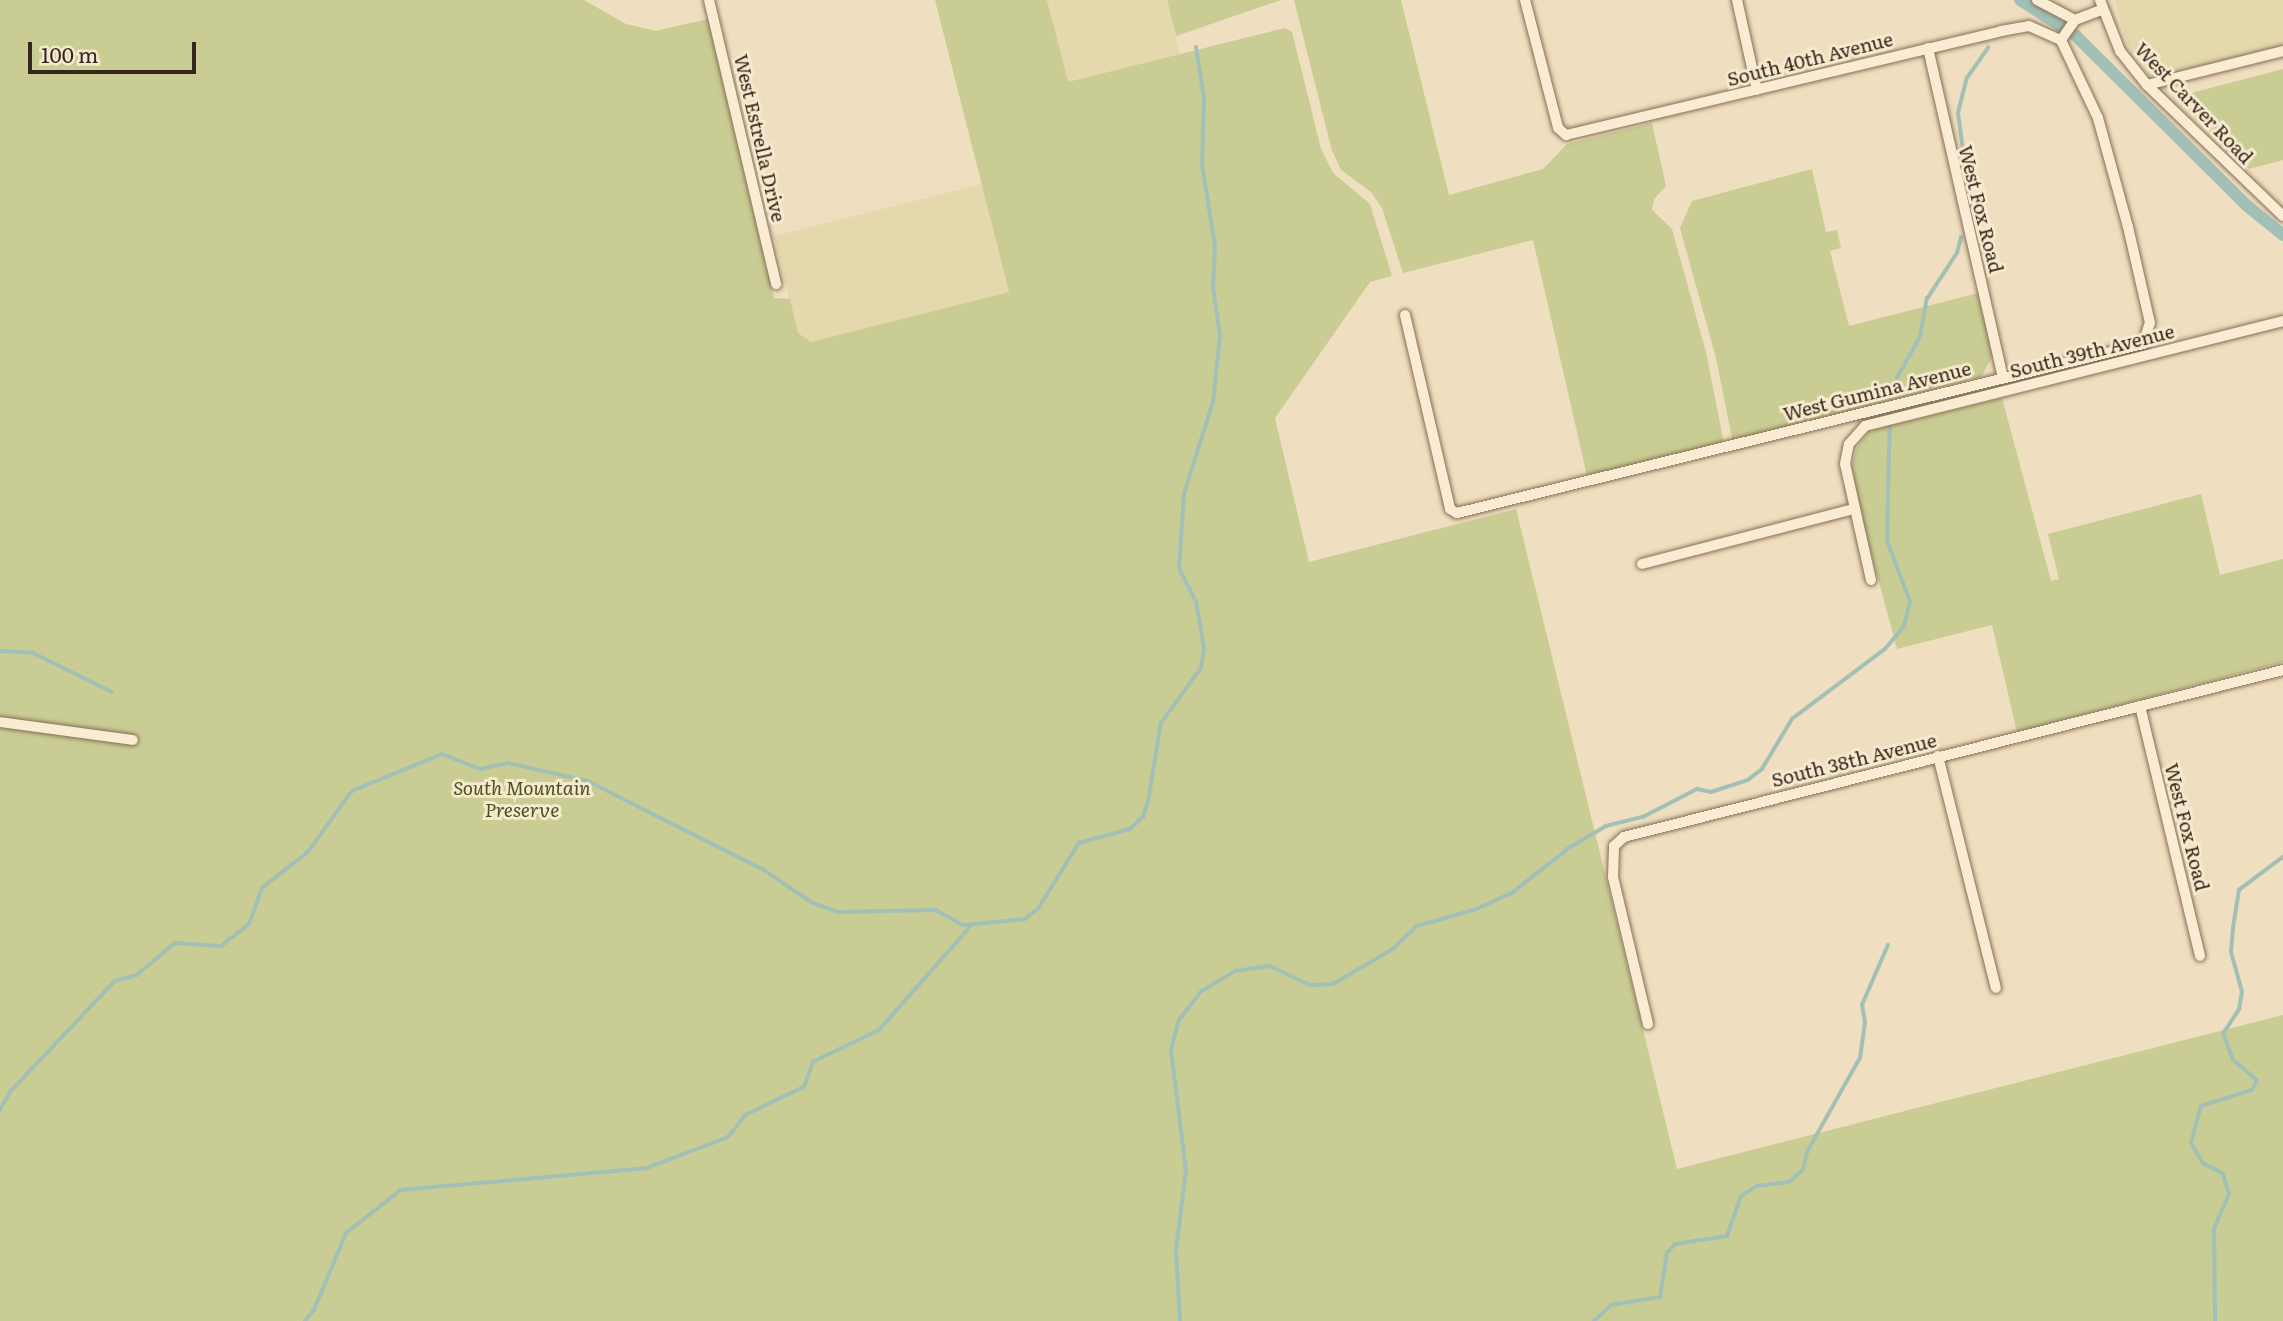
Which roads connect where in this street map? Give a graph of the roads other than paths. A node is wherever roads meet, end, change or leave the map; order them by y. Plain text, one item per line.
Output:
1 (709, 0) edge
2 (1525, 0) edge
3 (1737, 0) edge
4 (2036, 0) edge
5 (2101, 5) edge
6 (2075, 20) junction
7 (2062, 36) junction
8 (1928, 48) junction
9 (2283, 51) edge
10 (2147, 85) junction
11 (1757, 90) junction
12 (2283, 216) edge
13 (776, 284) dead end
14 (1405, 315) dead end
15 (2283, 321) edge
16 (2003, 378) junction
17 (1853, 509) junction
18 (1642, 564) dead end
19 (1871, 580) dead end
20 (2283, 670) edge
21 (2140, 706) junction
22 (0, 722) edge
23 (133, 740) dead end
24 (1938, 756) junction
25 (2200, 957) dead end
26 (1996, 989) dead end
27 (1648, 1024) dead end

1 - 13 street, West Estrella Drive
2 - 11 street, South 40th Avenue
3 - 11 street
4 - 6 street
5 - 6 street
5 - 10 street, West Carver Road
6 - 7 street
7 - 8 street, South 40th Avenue
7 - 16 street, West Gumina Avenue
8 - 11 street, South 40th Avenue
8 - 16 street, West Fox Road
9 - 10 street
10 - 12 street, West Carver Road
14 - 16 street, West Gumina Avenue
15 - 17 street, South 39th Avenue
17 - 18 street
17 - 19 street, South 39th Avenue
20 - 21 street, South 38th Avenue
21 - 24 street, South 38th Avenue
21 - 25 street, West Fox Road
22 - 23 street
24 - 26 street
24 - 27 street, South 38th Avenue

